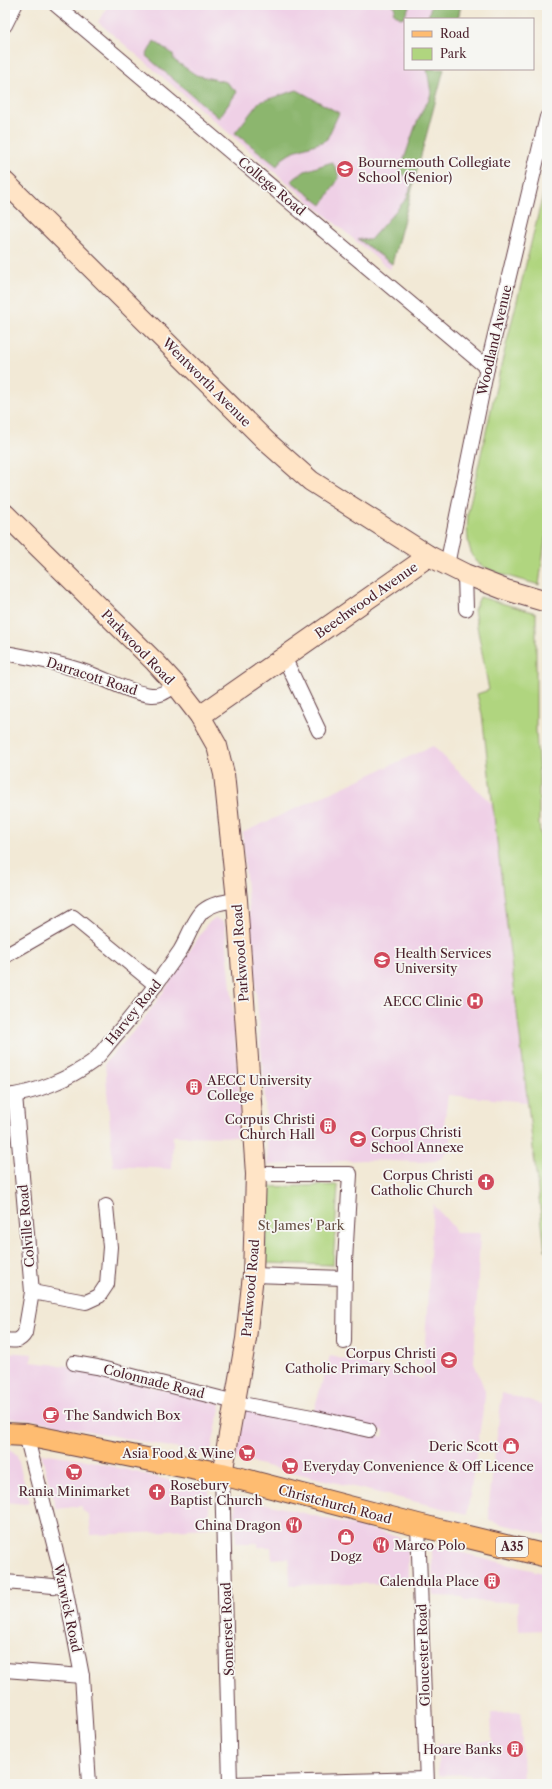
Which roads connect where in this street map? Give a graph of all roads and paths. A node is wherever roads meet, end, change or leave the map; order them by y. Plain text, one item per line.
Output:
1 (15, 5) edge
2 (56, 5) edge
3 (5, 25) edge
4 (547, 117) edge
5 (5, 182) edge
6 (487, 368) junction
7 (5, 514) edge
8 (429, 556) junction
9 (447, 565) junction
10 (465, 574) junction
11 (547, 602) edge
12 (466, 609) dead end
13 (5, 653) edge
14 (284, 657) junction
15 (176, 685) junction
16 (200, 716) junction
17 (319, 731) dead end
18 (237, 900) junction
19 (5, 956) edge
20 (156, 985) junction
21 (10, 1095) edge
22 (256, 1174) junction
23 (106, 1206) dead end
24 (254, 1275) junction
25 (344, 1278) junction
26 (32, 1292) junction
27 (5, 1340) edge
28 (344, 1342) dead end
29 (74, 1363) dead end
30 (234, 1401) junction
31 (369, 1430) dead end
32 (15, 1434) edge
33 (222, 1474) junction
34 (418, 1525) junction
35 (547, 1556) edge
36 (5, 1582) edge
37 (65, 1587) junction
38 (5, 1670) edge
39 (82, 1676) junction
40 (426, 1782) edge
41 (89, 1784) edge
42 (230, 1784) edge

1 - 3 street
2 - 6 street, College Road
4 - 6 street, Woodland Avenue
5 - 8 main road, Wentworth Avenue
6 - 9 street, Woodland Avenue
7 - 15 main road, Parkwood Road
8 - 9 main road, Beechwood Avenue
8 - 14 main road, Beechwood Avenue
9 - 10 main road, Beechwood Avenue
10 - 11 main road, Beechwood Avenue
10 - 12 street
13 - 15 street, Darracott Road
14 - 16 main road, Beechwood Avenue
14 - 17 street
15 - 16 main road, Parkwood Road
16 - 18 main road, Parkwood Road
18 - 20 street, Harvey Road
18 - 22 main road, Parkwood Road
19 - 20 street
20 - 21 street, Harvey Road
21 - 26 street, Colville Road
22 - 24 main road, Parkwood Road
22 - 25 street
23 - 26 street
24 - 25 street
24 - 30 main road, Parkwood Road
25 - 28 street
26 - 27 street, Colville Road
29 - 30 street, Colonnade Road
30 - 31 street, Colonnade Road
30 - 33 main road, Parkwood Road
32 - 33 main road, Christchurch Road / A35
32 - 37 street, Warwick Road
33 - 34 main road, Christchurch Road / A35
33 - 42 street, Somerset Road
34 - 35 main road, Christchurch Road / A35
34 - 40 street, Gloucester Road
36 - 37 street
37 - 39 street, Warwick Road
38 - 39 street
39 - 41 street, Warwick Road
40 - 42 street

